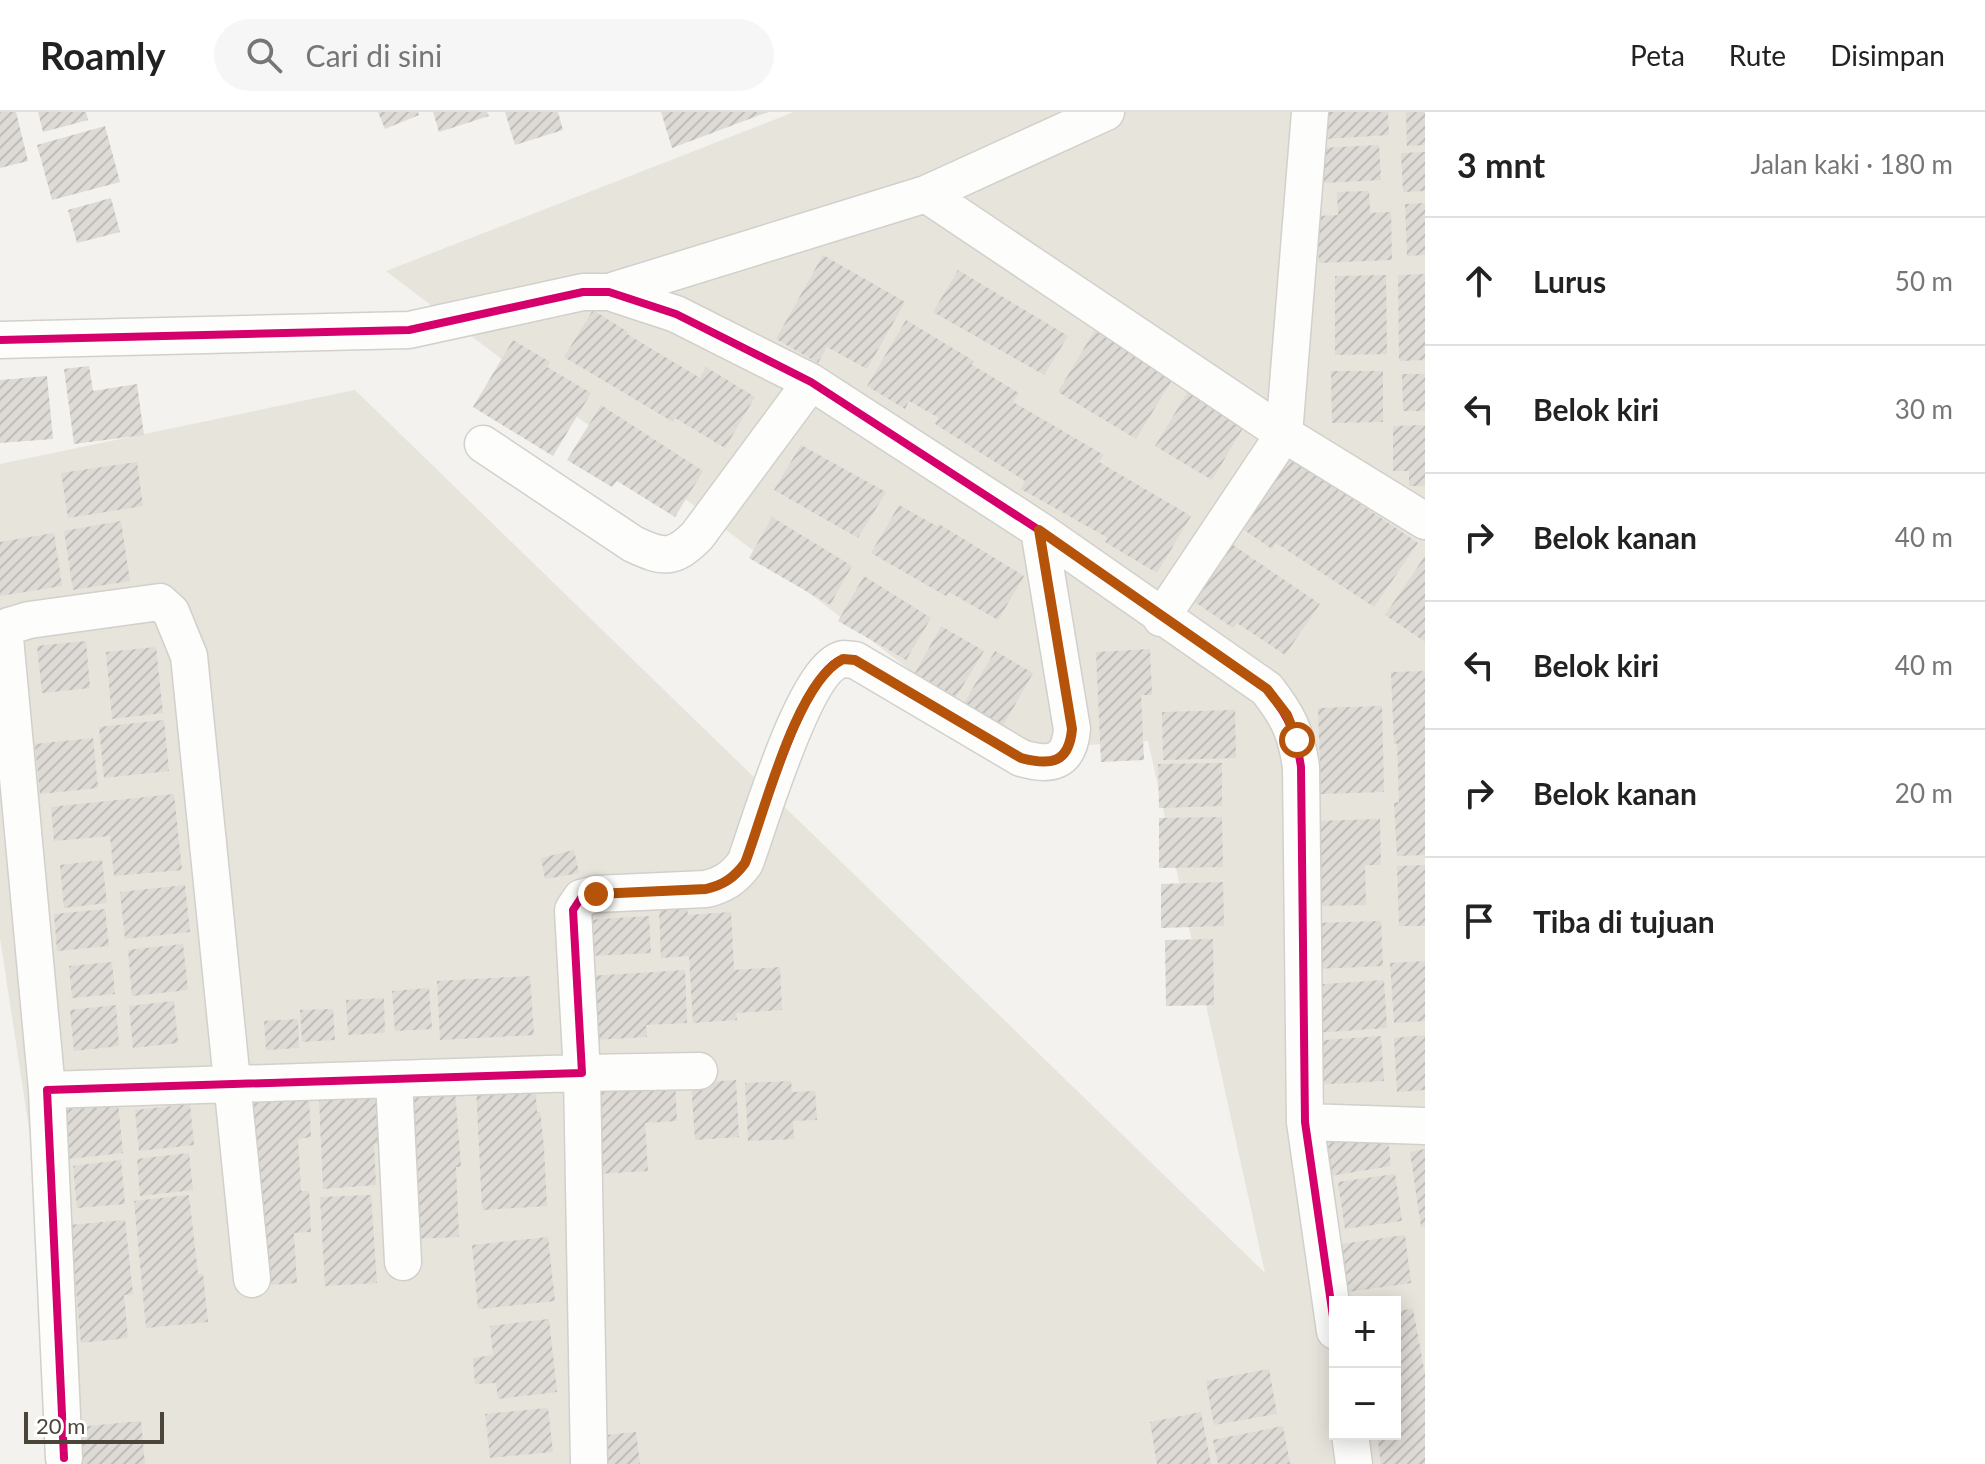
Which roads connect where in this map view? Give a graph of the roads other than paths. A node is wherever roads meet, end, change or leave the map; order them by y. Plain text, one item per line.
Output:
1 (1106, 112) edge
2 (1310, 112) edge
3 (926, 194) junction
4 (609, 292) junction
5 (0, 340) edge
6 (811, 382) junction
7 (1284, 434) junction
8 (483, 444) dead end
9 (1425, 521) edge
10 (1039, 530) junction
11 (1161, 618) junction
12 (699, 1071) dead end
13 (582, 1073) junction
14 (394, 1080) junction
15 (233, 1085) junction
16 (47, 1090) junction
17 (1305, 1122) junction
18 (1425, 1126) edge
19 (403, 1262) dead end
20 (252, 1279) dead end
21 (1330, 1296) edge
22 (1351, 1440) edge
23 (64, 1458) dead end
24 (589, 1464) edge
25 (1354, 1464) edge

1 - 3 street
2 - 7 street
3 - 4 street
3 - 7 street
4 - 5 street
4 - 6 street
6 - 8 street
6 - 10 street
7 - 9 street
7 - 11 street
10 - 11 street
10 - 13 street
11 - 17 street
12 - 13 street
13 - 14 street
13 - 24 street
14 - 15 street
14 - 19 street
15 - 16 street
15 - 16 street
15 - 20 street
16 - 23 street
17 - 18 street
17 - 21 street
22 - 25 street

